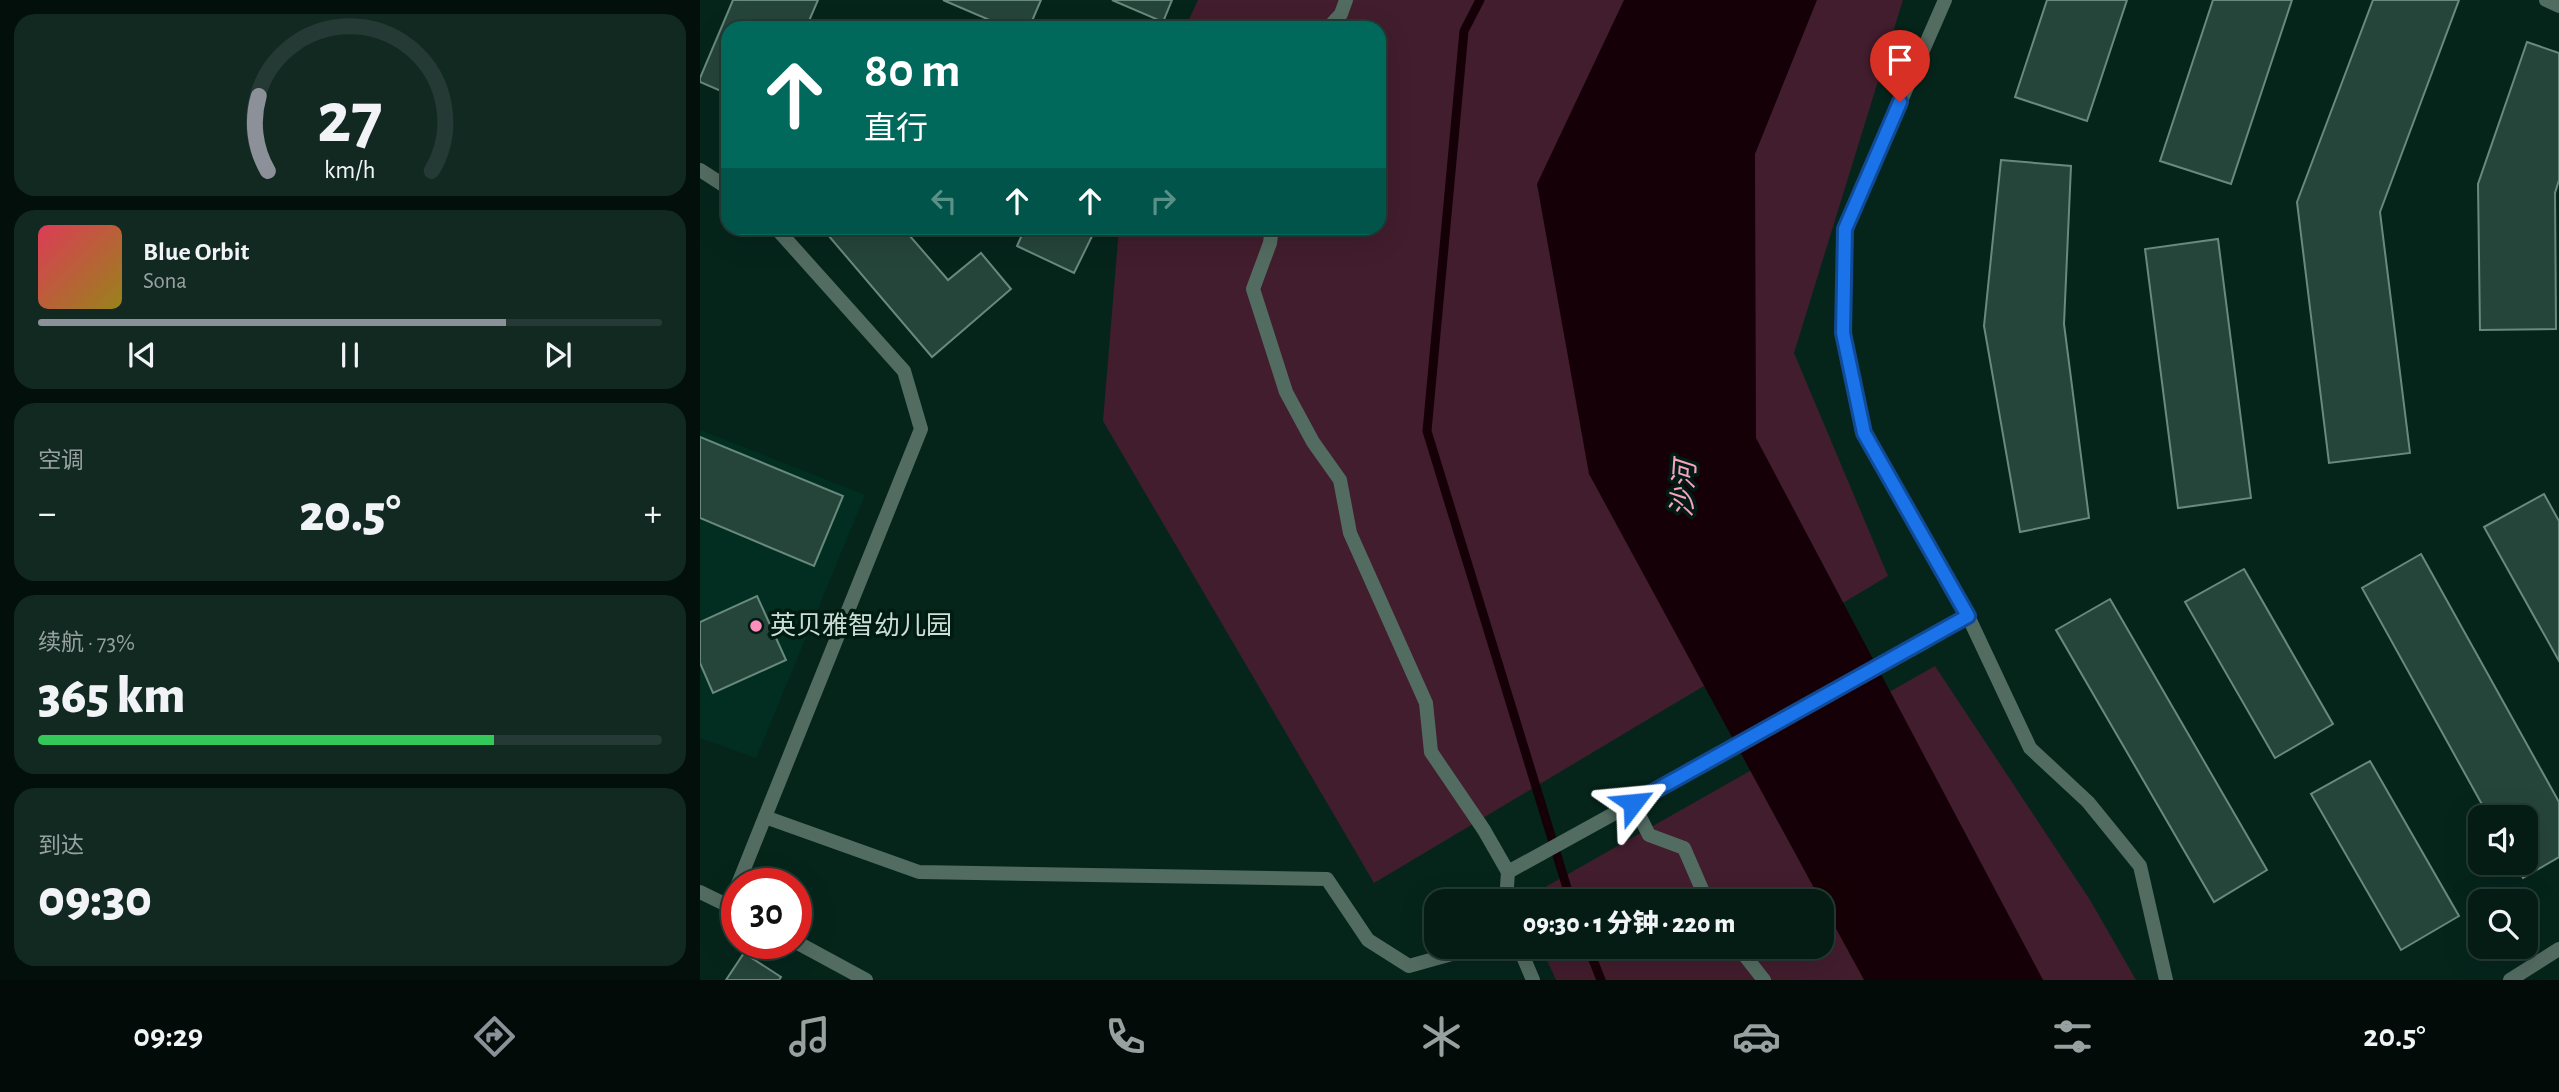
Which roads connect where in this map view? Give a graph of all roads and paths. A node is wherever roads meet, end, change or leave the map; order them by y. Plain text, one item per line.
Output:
1 (1346, 0) edge
2 (1945, 0) edge
3 (2546, 0) edge
4 (2559, 6) edge
5 (1334, 21) edge
6 (700, 170) edge
7 (721, 184) edge
8 (782, 235) edge
9 (1271, 235) edge
10 (1968, 616) junction
11 (1633, 803) junction
12 (765, 817) junction
13 (744, 868) edge
14 (1508, 872) junction
15 (1507, 889) edge
16 (1702, 889) edge
17 (700, 892) edge
18 (721, 902) edge
19 (2559, 949) edge
20 (812, 951) edge
21 (1434, 959) edge
22 (1525, 959) edge
23 (1747, 959) edge
24 (866, 980) edge
25 (1533, 980) edge
26 (1764, 980) edge
27 (2166, 980) edge
28 (2510, 980) edge

1 - 5 street
2 - 10 street
3 - 4 street
6 - 7 street
8 - 12 street
9 - 14 street
10 - 11 street
10 - 27 street
11 - 14 street
11 - 16 street
12 - 13 street
12 - 21 street
14 - 15 street
17 - 18 street
19 - 28 street
20 - 24 street
22 - 25 street
23 - 26 street

